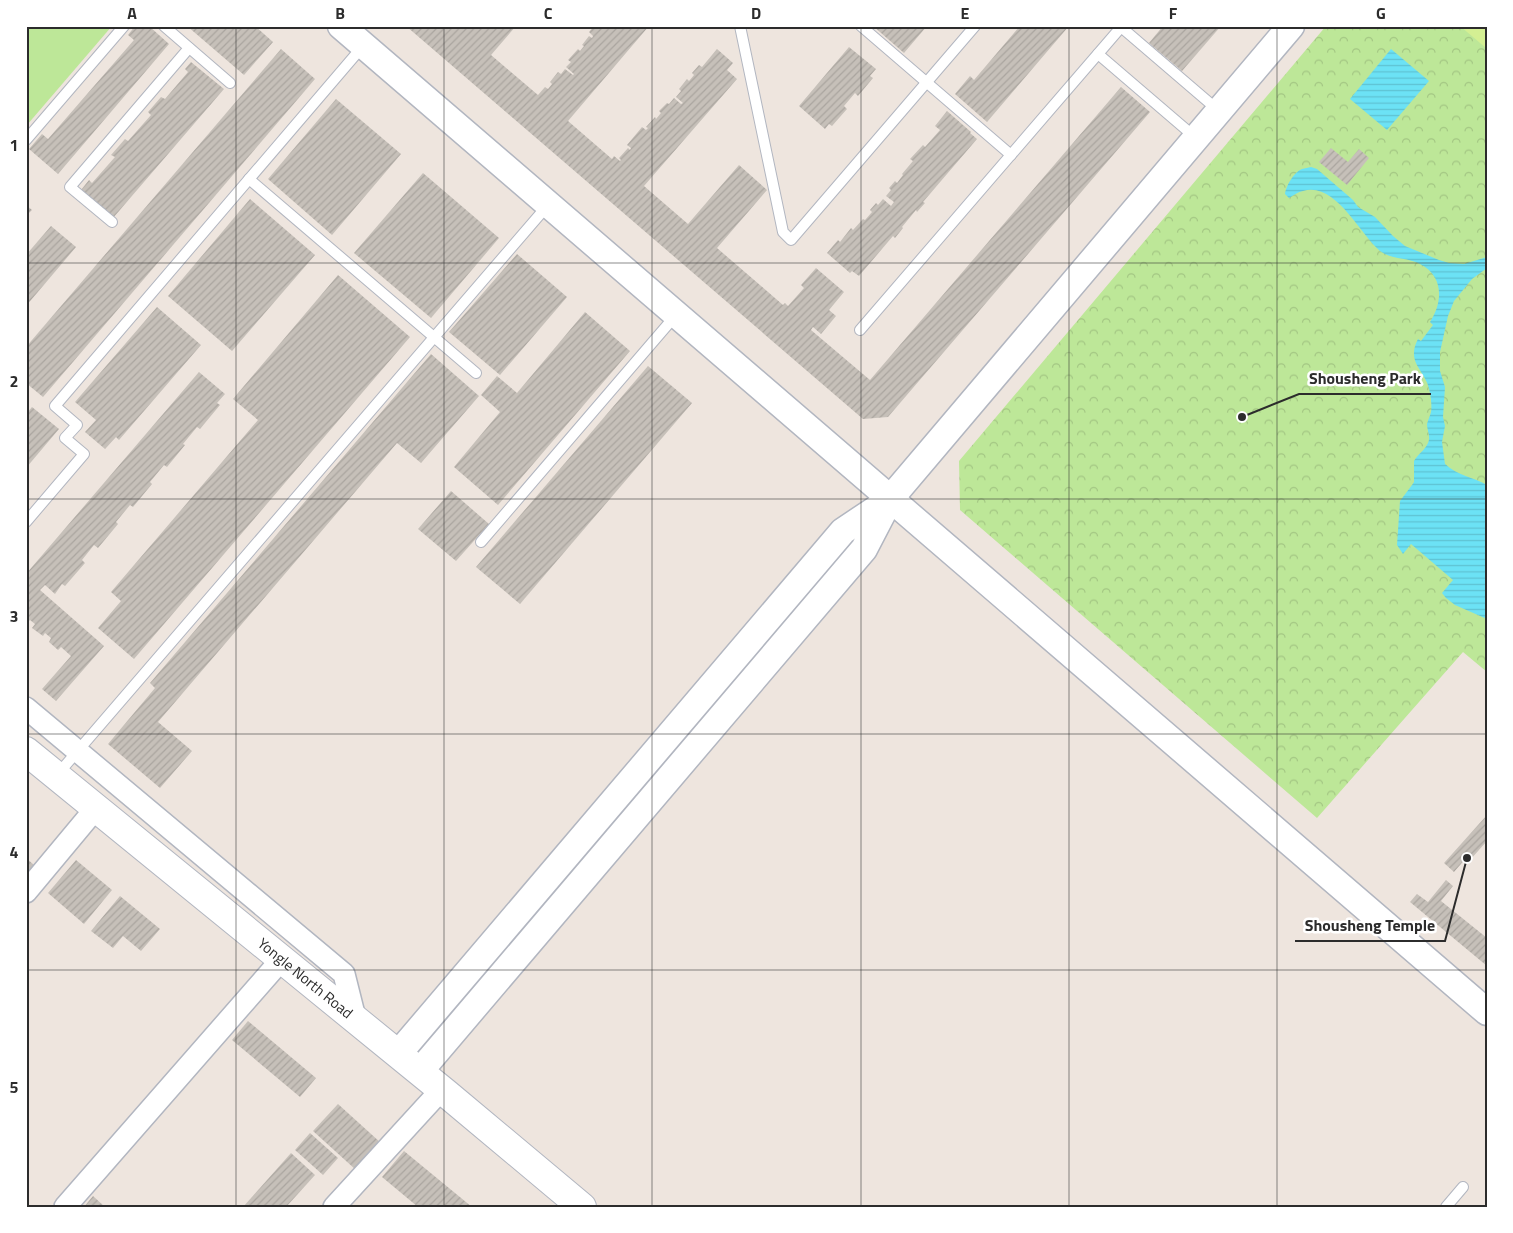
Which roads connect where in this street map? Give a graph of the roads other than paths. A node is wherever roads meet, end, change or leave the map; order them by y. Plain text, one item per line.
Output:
1 (124, 26) edge
2 (164, 26) edge
3 (341, 26) edge
4 (740, 26) edge
5 (861, 26) edge
6 (975, 26) edge
7 (1291, 26) edge
8 (1121, 27) edge
9 (363, 45) junction
10 (189, 48) junction
11 (1098, 54) junction
12 (230, 83) dead end
13 (926, 83) junction
14 (1218, 111) junction
15 (1196, 138) junction
16 (26, 140) edge
17 (1010, 155) junction
18 (249, 179) junction
19 (548, 205) junction
20 (112, 222) dead end
21 (676, 314) junction
22 (860, 330) dead end
23 (434, 338) junction
24 (476, 373) dead end
25 (890, 499) junction
26 (26, 522) edge
27 (481, 542) dead end
28 (26, 708) edge
29 (26, 751) edge
30 (78, 751) junction
31 (56, 776) junction
32 (96, 808) junction
33 (26, 892) edge
34 (282, 959) junction
35 (1487, 1012) edge
36 (355, 1018) junction
37 (398, 1054) junction
38 (420, 1072) junction
39 (442, 1089) junction
40 (1463, 1187) dead end
41 (65, 1207) edge
42 (334, 1207) edge
43 (582, 1207) edge
44 (1446, 1207) edge

1 - 16 lane
2 - 10 lane
3 - 9 street
4 - 13 lane
5 - 13 lane
6 - 13 lane
7 - 14 street
8 - 11 lane
8 - 14 lane
9 - 18 lane
9 - 19 street
10 - 12 lane
10 - 20 lane
11 - 15 lane
11 - 17 lane
13 - 17 lane
14 - 15 street
15 - 25 street
17 - 22 lane
18 - 23 lane
18 - 26 lane
19 - 21 street
19 - 23 lane
21 - 25 street
21 - 27 lane
23 - 24 lane
23 - 30 lane
25 - 35 street
25 - 37 street
25 - 38 street
28 - 30 street
29 - 31 main road, Yongle North Road
30 - 31 lane
30 - 36 street
31 - 32 main road, Yongle North Road
32 - 33 street
32 - 34 main road, Yongle North Road
34 - 36 main road, Yongle North Road
34 - 41 street
36 - 37 main road, Yongle North Road
37 - 38 main road, Yongle North Road
38 - 39 main road, Yongle North Road
39 - 42 street
39 - 43 main road, Yongle North Road
40 - 44 lane

